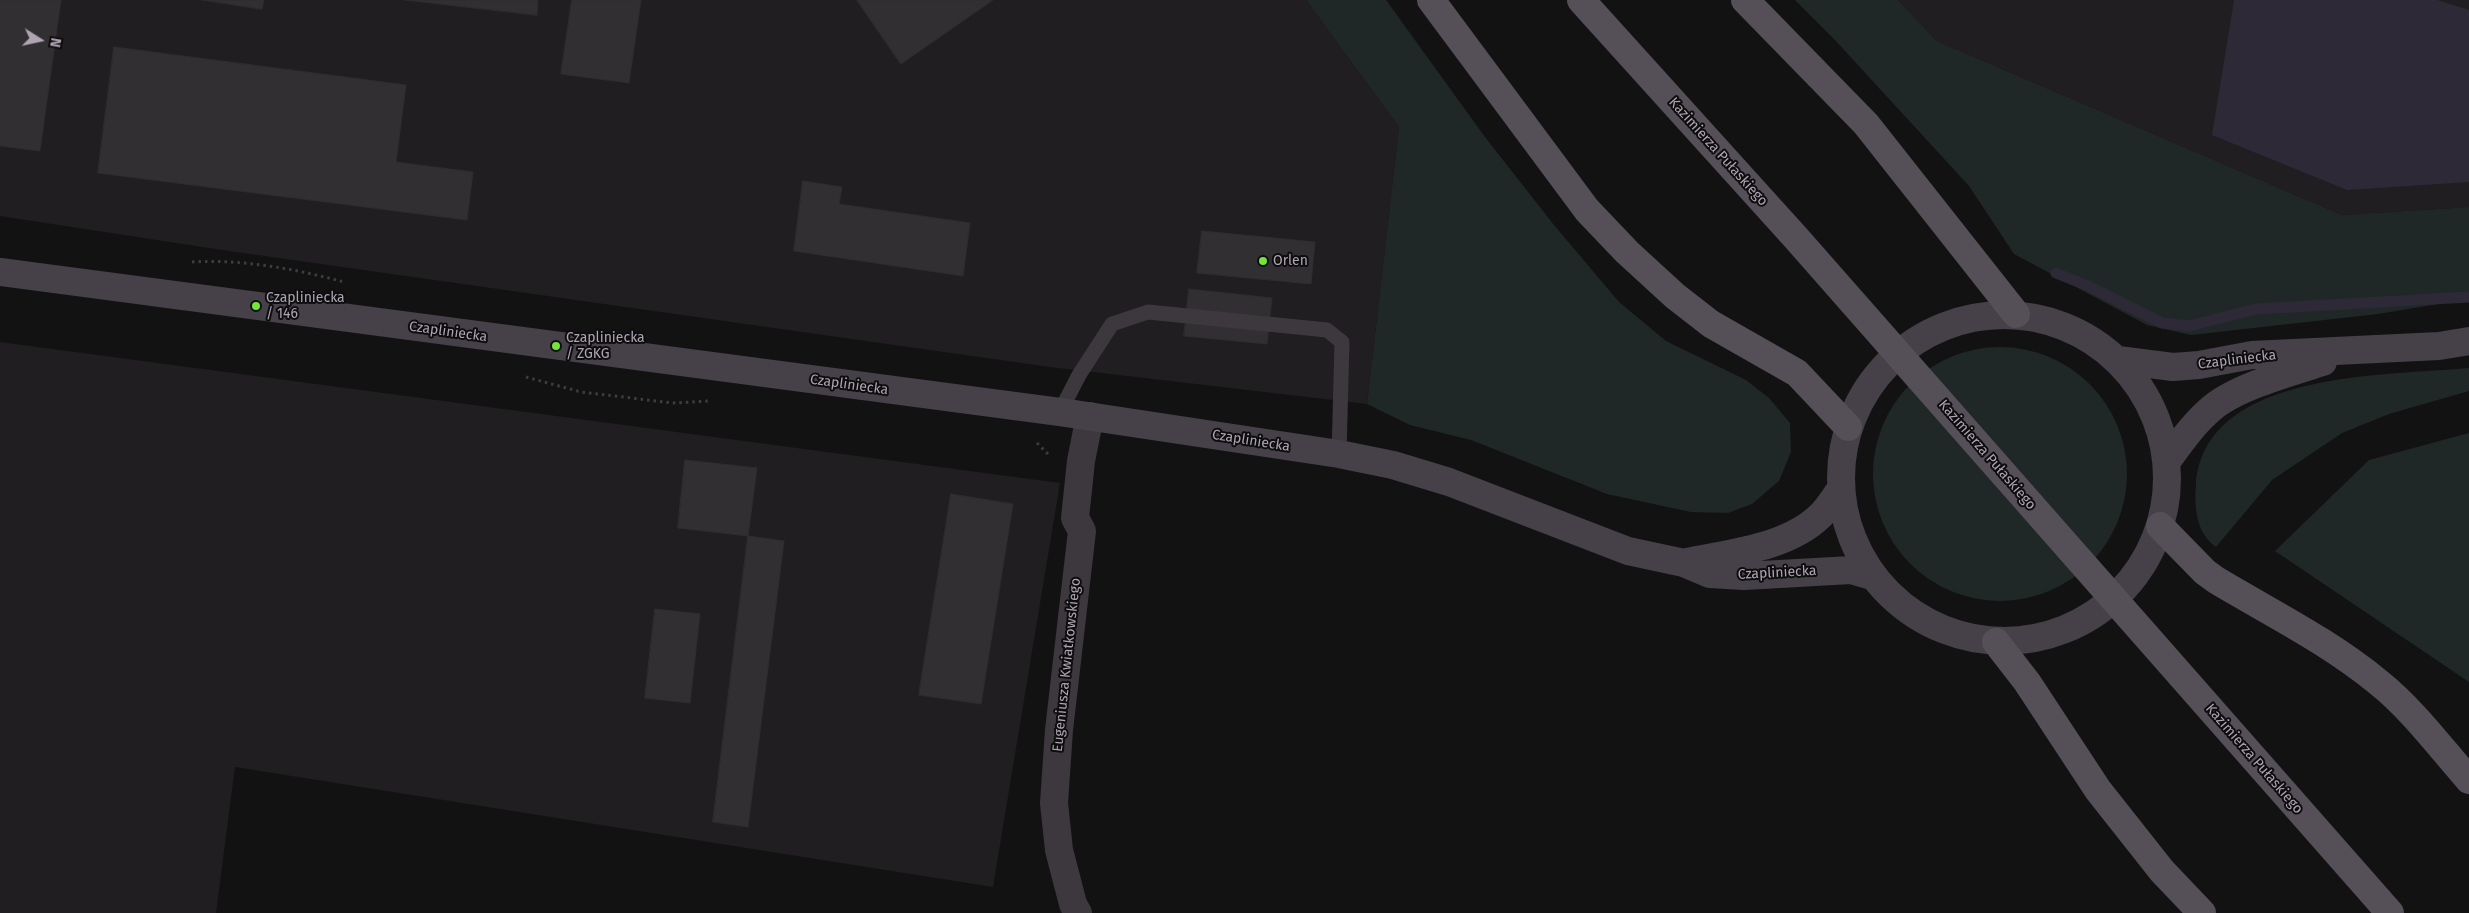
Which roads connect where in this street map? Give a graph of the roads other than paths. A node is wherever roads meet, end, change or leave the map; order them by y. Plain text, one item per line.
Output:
1 (1431, 0) edge
2 (1581, 0) edge
3 (1745, 0) edge
4 (0, 272) edge
5 (2016, 314) junction
6 (2469, 341) edge
7 (2356, 351) junction
8 (2118, 360) junction
9 (1060, 412) junction
10 (1090, 416) junction
11 (1848, 427) junction
12 (1340, 454) junction
13 (2167, 461) junction
14 (1840, 490) junction
15 (2160, 526) junction
16 (1684, 563) junction
17 (1872, 576) junction
18 (1996, 642) junction
19 (2469, 780) edge
20 (1078, 913) edge
21 (2202, 913) edge
22 (2390, 913) edge

1 - 11 main road
2 - 22 main road, Kazimierza Pułaskiego
3 - 5 main road
4 - 9 main road, Czapliniecka
5 - 8 main road
5 - 11 main road
6 - 7 main road, Czapliniecka
7 - 8 main road, Czapliniecka
7 - 13 main road, Czapliniecka
8 - 13 main road
9 - 10 main road, Czapliniecka
9 - 12 lane
10 - 12 main road, Czapliniecka
10 - 20 street, Eugeniusza Kwiatkowskiego
11 - 14 main road
12 - 16 main road, Czapliniecka
13 - 15 main road
14 - 16 main road, Czapliniecka
14 - 17 main road
15 - 18 main road
15 - 19 main road
16 - 17 main road, Czapliniecka
17 - 18 main road
18 - 21 main road

